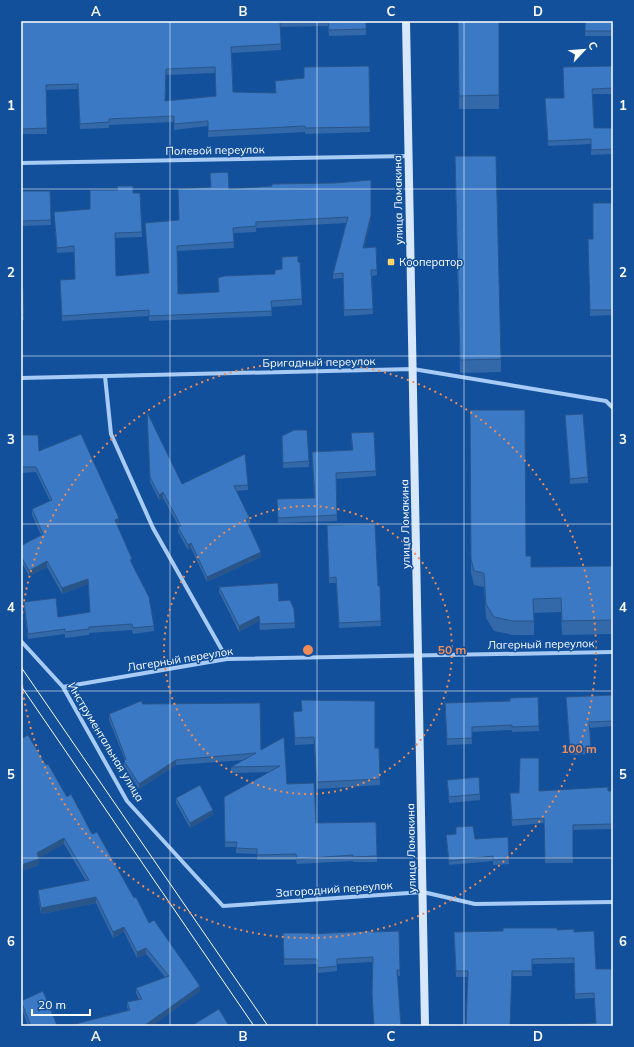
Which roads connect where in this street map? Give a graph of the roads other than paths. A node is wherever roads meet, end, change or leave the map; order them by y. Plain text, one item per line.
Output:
1 (406, 21) edge
2 (408, 156) junction
3 (21, 163) edge
4 (413, 369) junction
5 (105, 376) junction
6 (21, 378) edge
7 (613, 408) edge
8 (21, 641) edge
9 (613, 652) edge
10 (418, 655) junction
11 (227, 659) junction
12 (63, 686) junction
13 (423, 892) junction
14 (613, 902) edge
15 (223, 906) joint
16 (425, 1026) edge

1 - 2 main road, улица Ломакина
2 - 3 street, Полевой переулок
2 - 4 main road, улица Ломакина
4 - 5 street, Бригадный переулок
4 - 7 street, Бригадный переулок
4 - 10 main road, улица Ломакина
5 - 6 street, Бригадный переулок
5 - 11 street
8 - 12 street, Инструментальная улица
9 - 10 street, Лагерный переулок
10 - 11 street, Лагерный переулок
10 - 13 main road, улица Ломакина
11 - 12 street, Лагерный переулок
12 - 15 street, Инструментальная улица
13 - 14 street, Загородний переулок
13 - 15 street, Загородний переулок
13 - 16 main road, улица Ломакина

